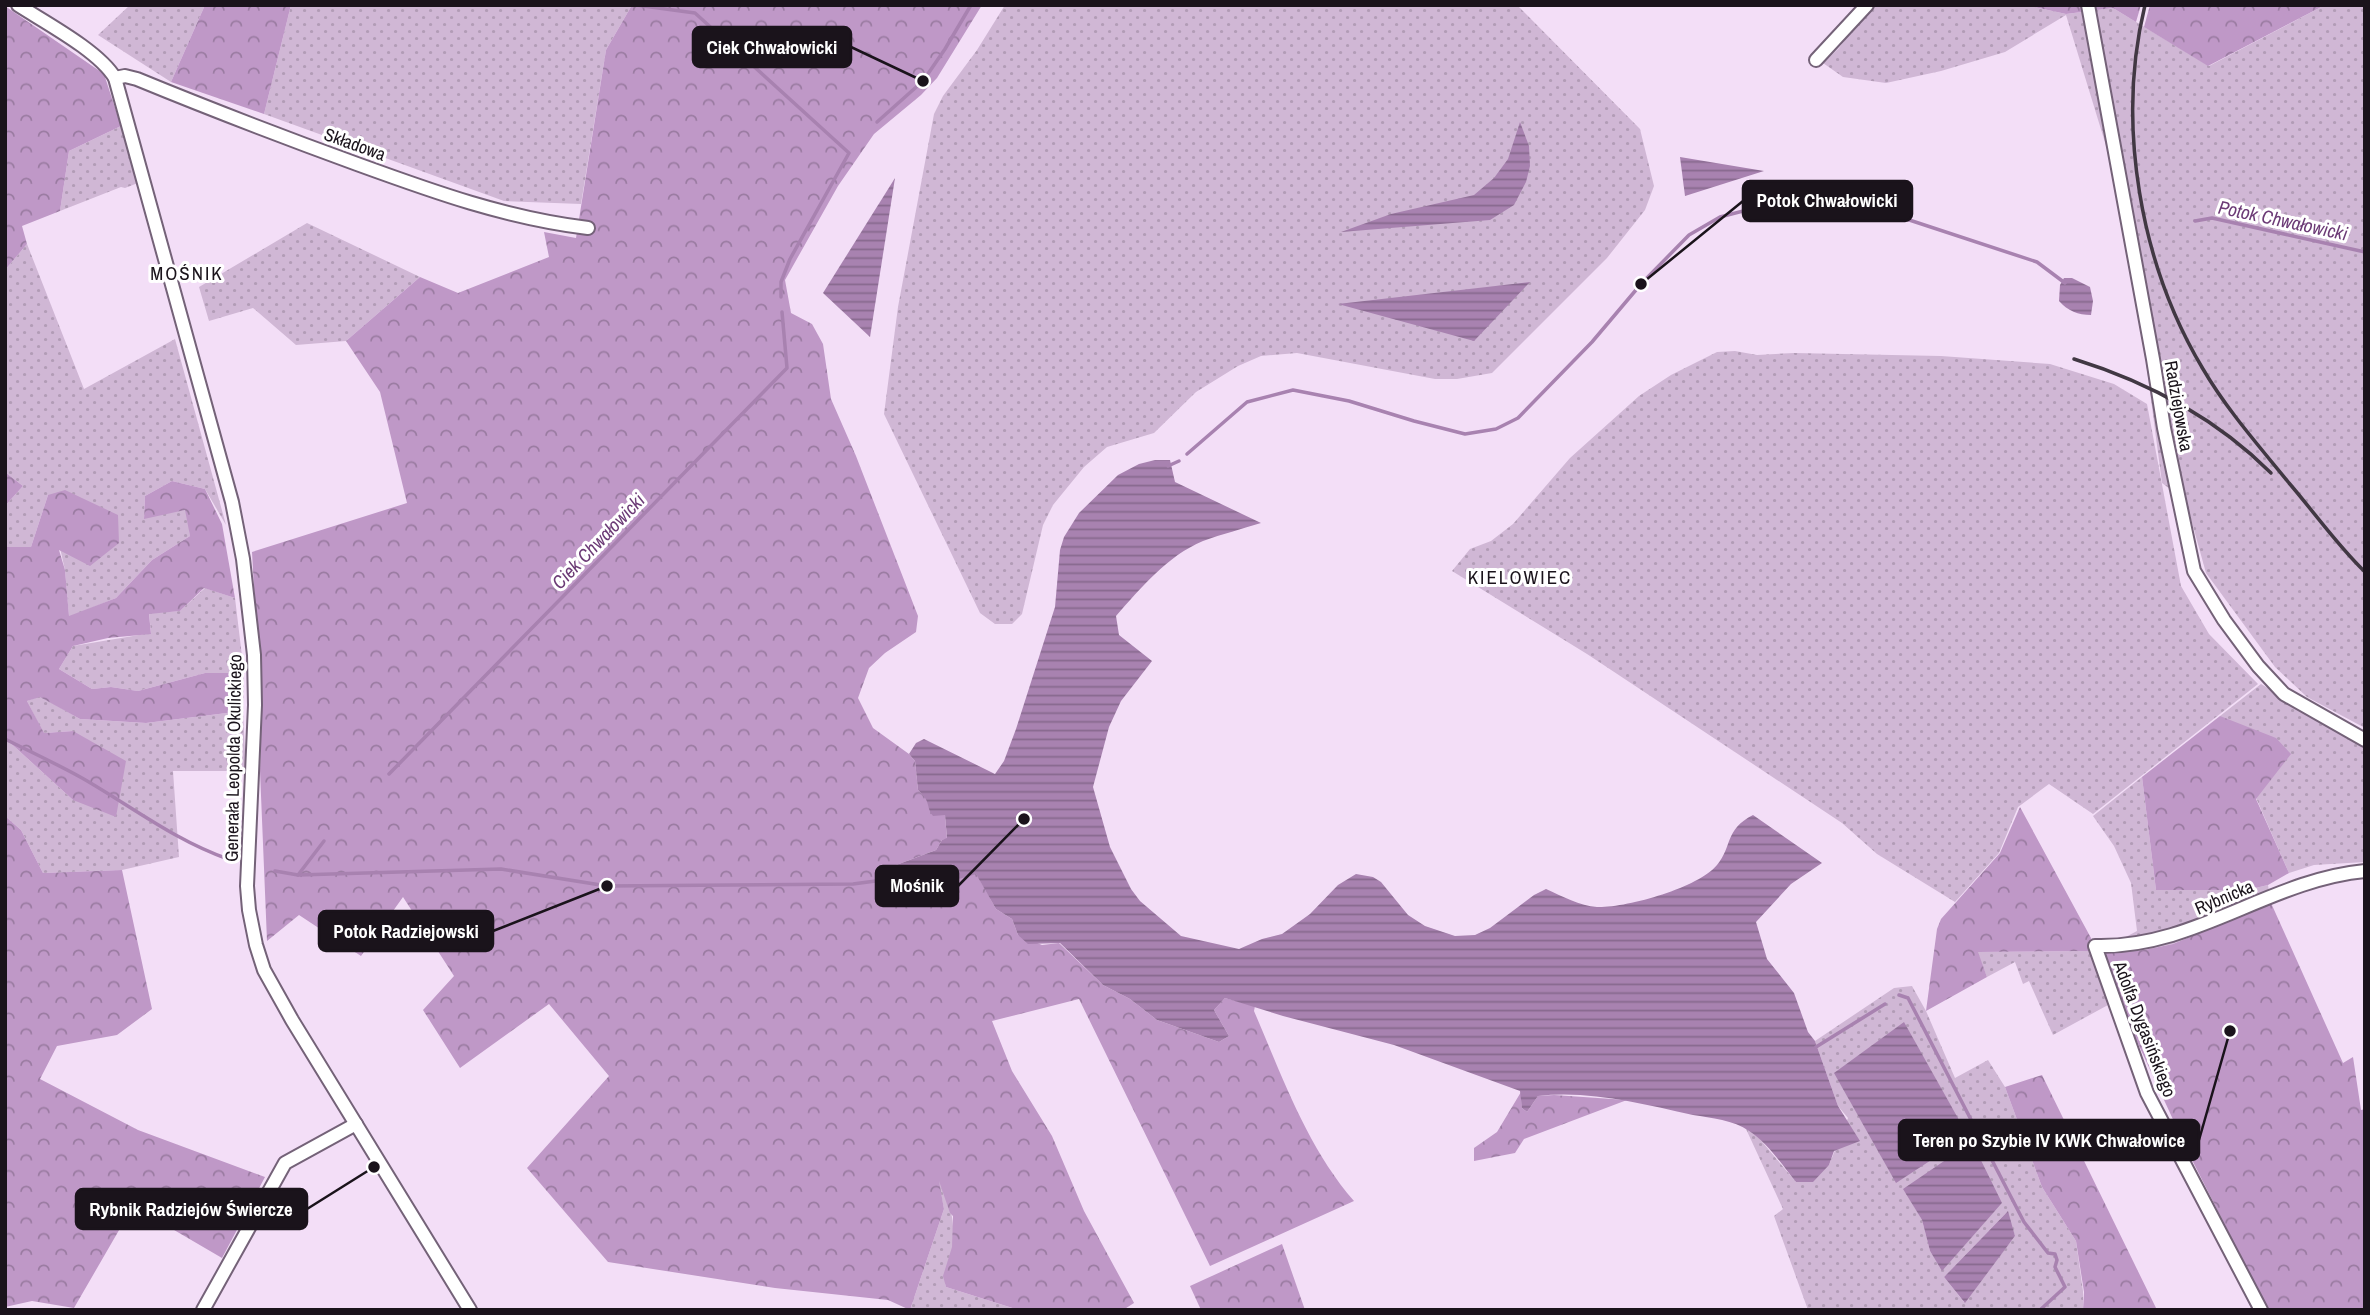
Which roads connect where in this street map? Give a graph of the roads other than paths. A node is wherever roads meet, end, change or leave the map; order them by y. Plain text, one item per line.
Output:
1 (18, 5) edge
2 (1867, 5) edge
3 (2088, 5) edge
4 (1816, 60) dead end
5 (115, 78) junction
6 (588, 228) dead end
7 (2365, 740) edge
8 (2365, 871) edge
9 (2095, 946) joint
10 (356, 1124) junction
11 (204, 1310) edge
12 (470, 1310) edge
13 (2261, 1310) edge

1 - 5 street, Generała Leopolda Okulickiego
2 - 4 street
3 - 7 street, Radziejowska
5 - 6 street, Składowa
5 - 10 street, Generała Leopolda Okulickiego
8 - 9 street, Rybnicka
9 - 13 street, Adolfa Dygasińskiego
10 - 11 street
10 - 12 street, Generała Leopolda Okulickiego

